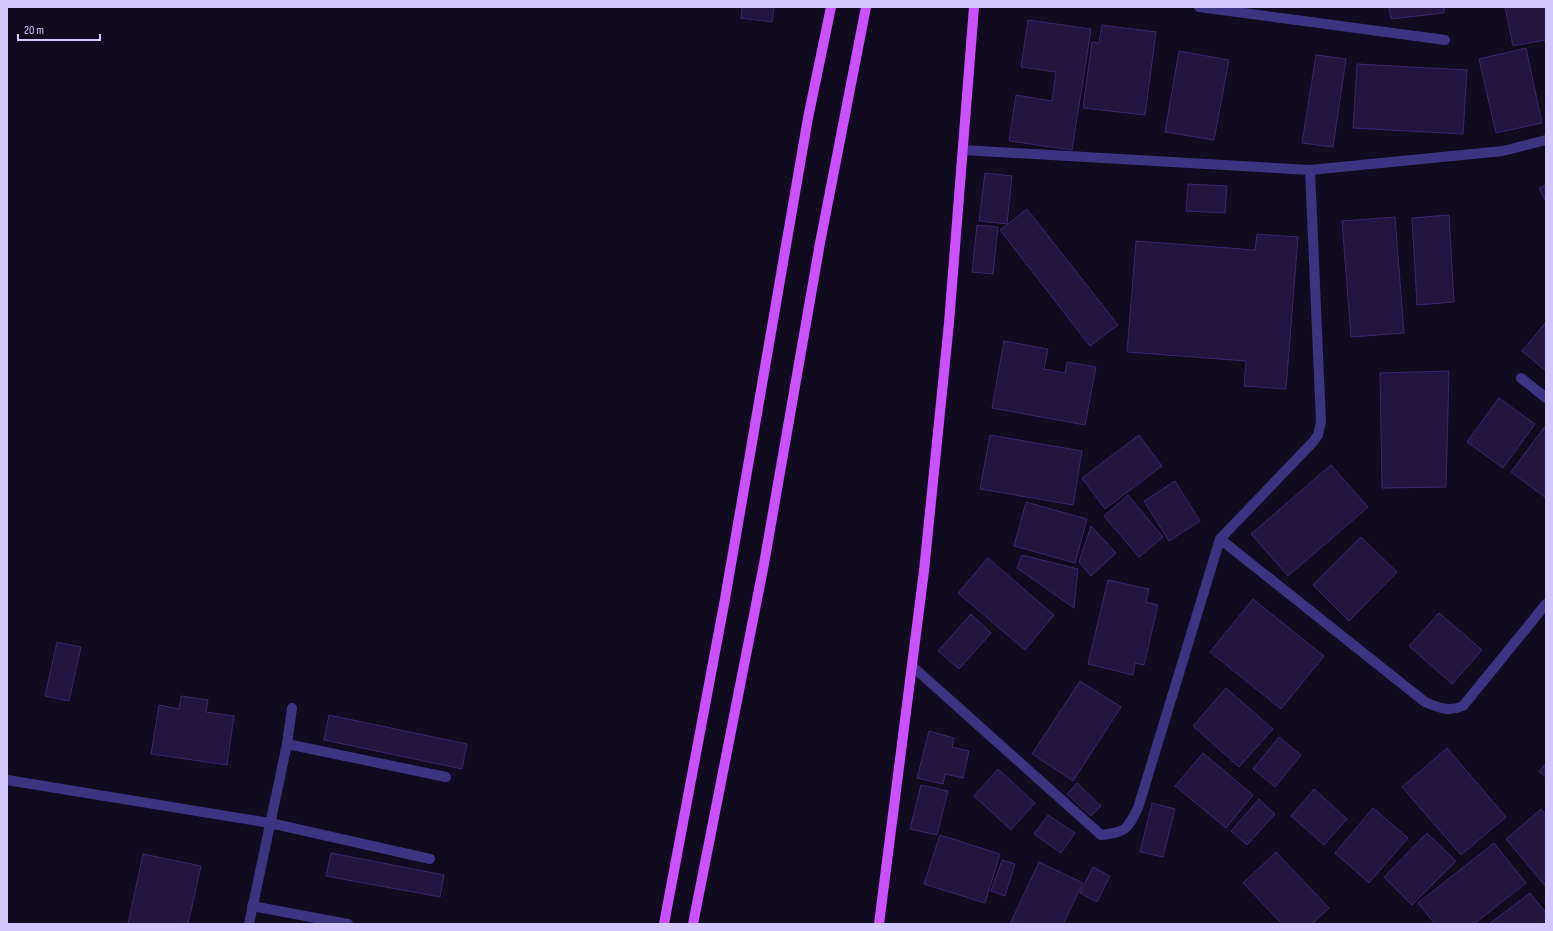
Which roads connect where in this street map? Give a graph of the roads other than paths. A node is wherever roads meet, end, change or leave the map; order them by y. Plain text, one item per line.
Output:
1 (832, 7) edge
2 (866, 7) edge
3 (974, 7) edge
4 (1199, 7) edge
5 (1445, 40) dead end
6 (1546, 140) edge
7 (962, 150) junction
8 (1310, 170) junction
9 (1521, 378) dead end
10 (1546, 398) edge
11 (1220, 539) junction
12 (1546, 604) edge
13 (912, 666) junction
14 (292, 708) dead end
15 (287, 744) junction
16 (446, 777) dead end
17 (7, 780) edge
18 (270, 823) junction
19 (430, 859) dead end
20 (252, 906) junction
21 (249, 924) edge
22 (348, 924) edge
23 (664, 924) edge
24 (693, 924) edge
25 (879, 924) edge

1 - 23 main road
2 - 24 main road
3 - 7 main road
4 - 5 street
6 - 8 street
7 - 8 street
7 - 13 main road
8 - 11 street
9 - 10 street
11 - 12 street
11 - 13 street
13 - 25 main road
14 - 15 street
15 - 16 street
15 - 18 street
17 - 18 street
18 - 19 street
18 - 20 street
20 - 21 street
20 - 22 street

